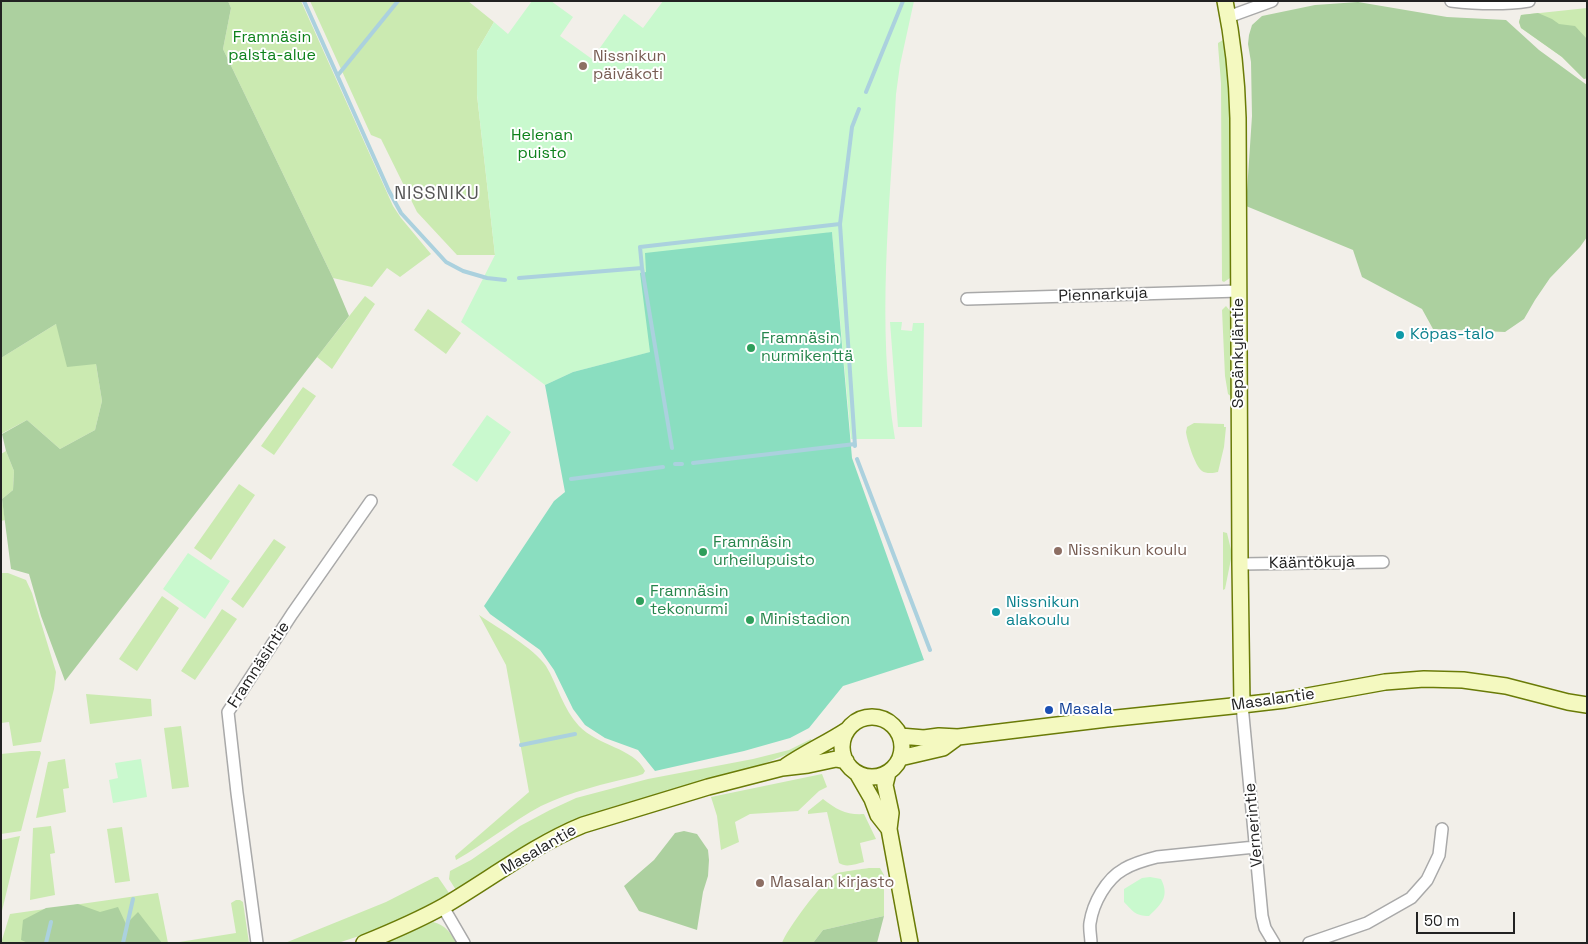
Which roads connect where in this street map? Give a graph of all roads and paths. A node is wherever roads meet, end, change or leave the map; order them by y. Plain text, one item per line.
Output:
1 (1225, 1) edge
2 (1272, 1) edge
3 (1450, 1) edge
4 (1529, 1) edge
5 (1514, 2) edge
6 (1228, 17) junction
7 (1239, 291) junction
8 (966, 299) dead end
9 (371, 501) dead end
10 (1383, 562) dead end
11 (1240, 564) junction
12 (1242, 705) junction
13 (1587, 705) edge
14 (847, 730) junction
15 (900, 736) junction
16 (958, 737) junction
17 (900, 758) junction
18 (846, 761) junction
19 (782, 768) junction
20 (888, 772) junction
21 (857, 773) junction
22 (889, 829) junction
23 (1442, 829) dead end
24 (1256, 847) junction
25 (442, 907) junction
26 (257, 943) edge
27 (364, 943) edge
28 (464, 943) edge
29 (910, 943) edge
30 (1091, 943) edge
31 (1274, 943) edge
32 (1310, 943) edge

1 - 6 street, Sepänkyläntie
2 - 6 street
3 - 5 street
4 - 5 street
6 - 7 street, Sepänkyläntie
7 - 8 street, Piennarkuja
7 - 11 street, Sepänkyläntie
9 - 26 street, Framnäsintie
10 - 11 street, Kääntökuja
11 - 12 street, Sepänkyläntie
12 - 13 street, Masalantie
12 - 16 street, Masalantie
12 - 24 street, Vernerintie
14 - 15 street
14 - 18 street
14 - 19 street, Masalantie
15 - 16 street, Masalantie
15 - 17 street
16 - 17 street, Masalantie
17 - 20 street
18 - 19 street, Masalantie
18 - 21 street
19 - 25 street, Masalantie
20 - 21 street
20 - 22 street
21 - 22 street
22 - 29 street
23 - 32 street
24 - 30 street
24 - 31 street, Vernerintie
25 - 27 street, Masalantie
25 - 28 street

